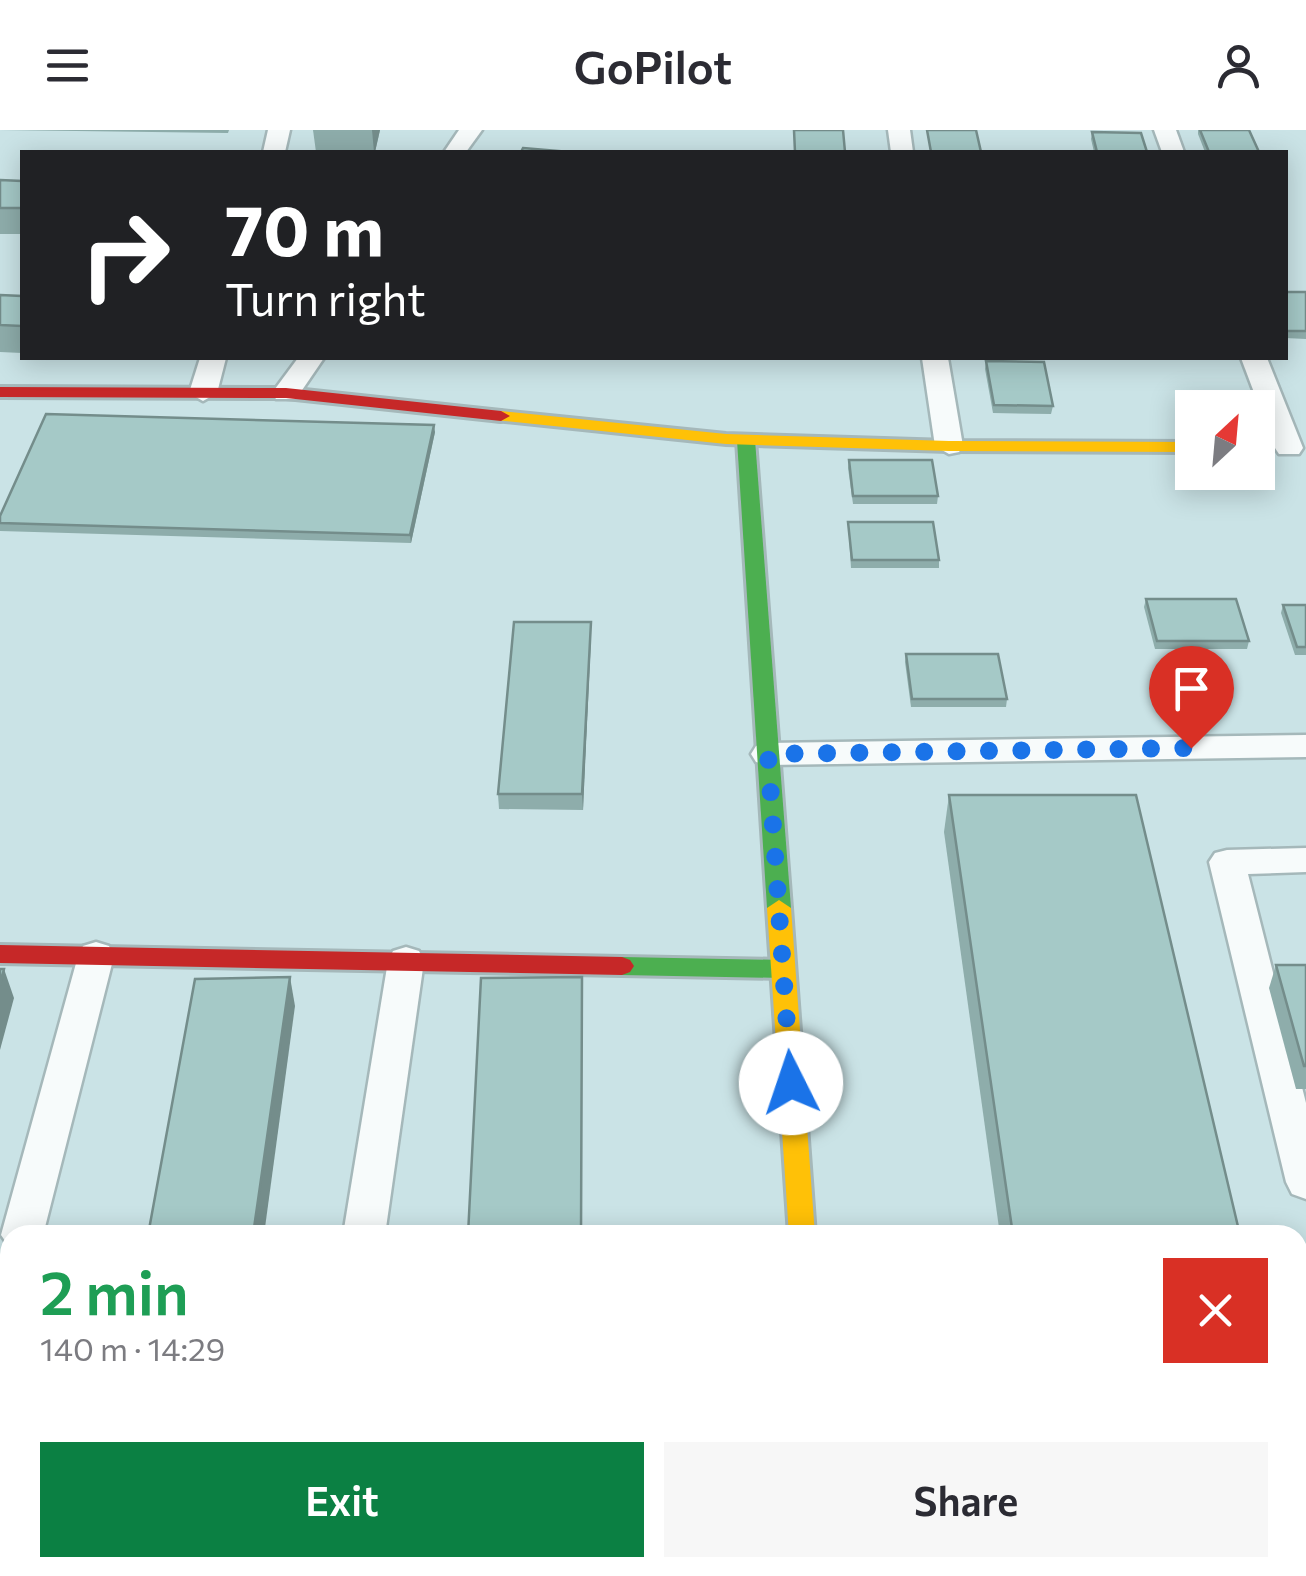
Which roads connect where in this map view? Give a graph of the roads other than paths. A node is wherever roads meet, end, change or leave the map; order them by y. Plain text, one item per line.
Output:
1 (212, 360) edge
2 (310, 360) edge
3 (935, 360) edge
4 (1255, 360) edge
5 (0, 392) edge
6 (202, 393) junction
7 (286, 393) junction
8 (746, 440) junction
9 (949, 446) junction
10 (1175, 447) edge
11 (1297, 448) edge
12 (1306, 746) edge
13 (768, 754) junction
14 (1306, 860) edge
15 (0, 954) edge
16 (96, 956) junction
17 (406, 961) junction
18 (783, 969) junction
19 (1306, 1182) edge
20 (25, 1225) edge
21 (366, 1225) edge
22 (801, 1225) edge

1 - 6 street
2 - 7 street
3 - 9 street
4 - 11 street
5 - 6 street
6 - 7 street
7 - 8 street
8 - 9 street
8 - 13 street
9 - 10 street
12 - 13 street
13 - 18 street
14 - 19 street
15 - 16 street
16 - 17 street
16 - 20 street
17 - 18 street
17 - 21 street
18 - 22 street

